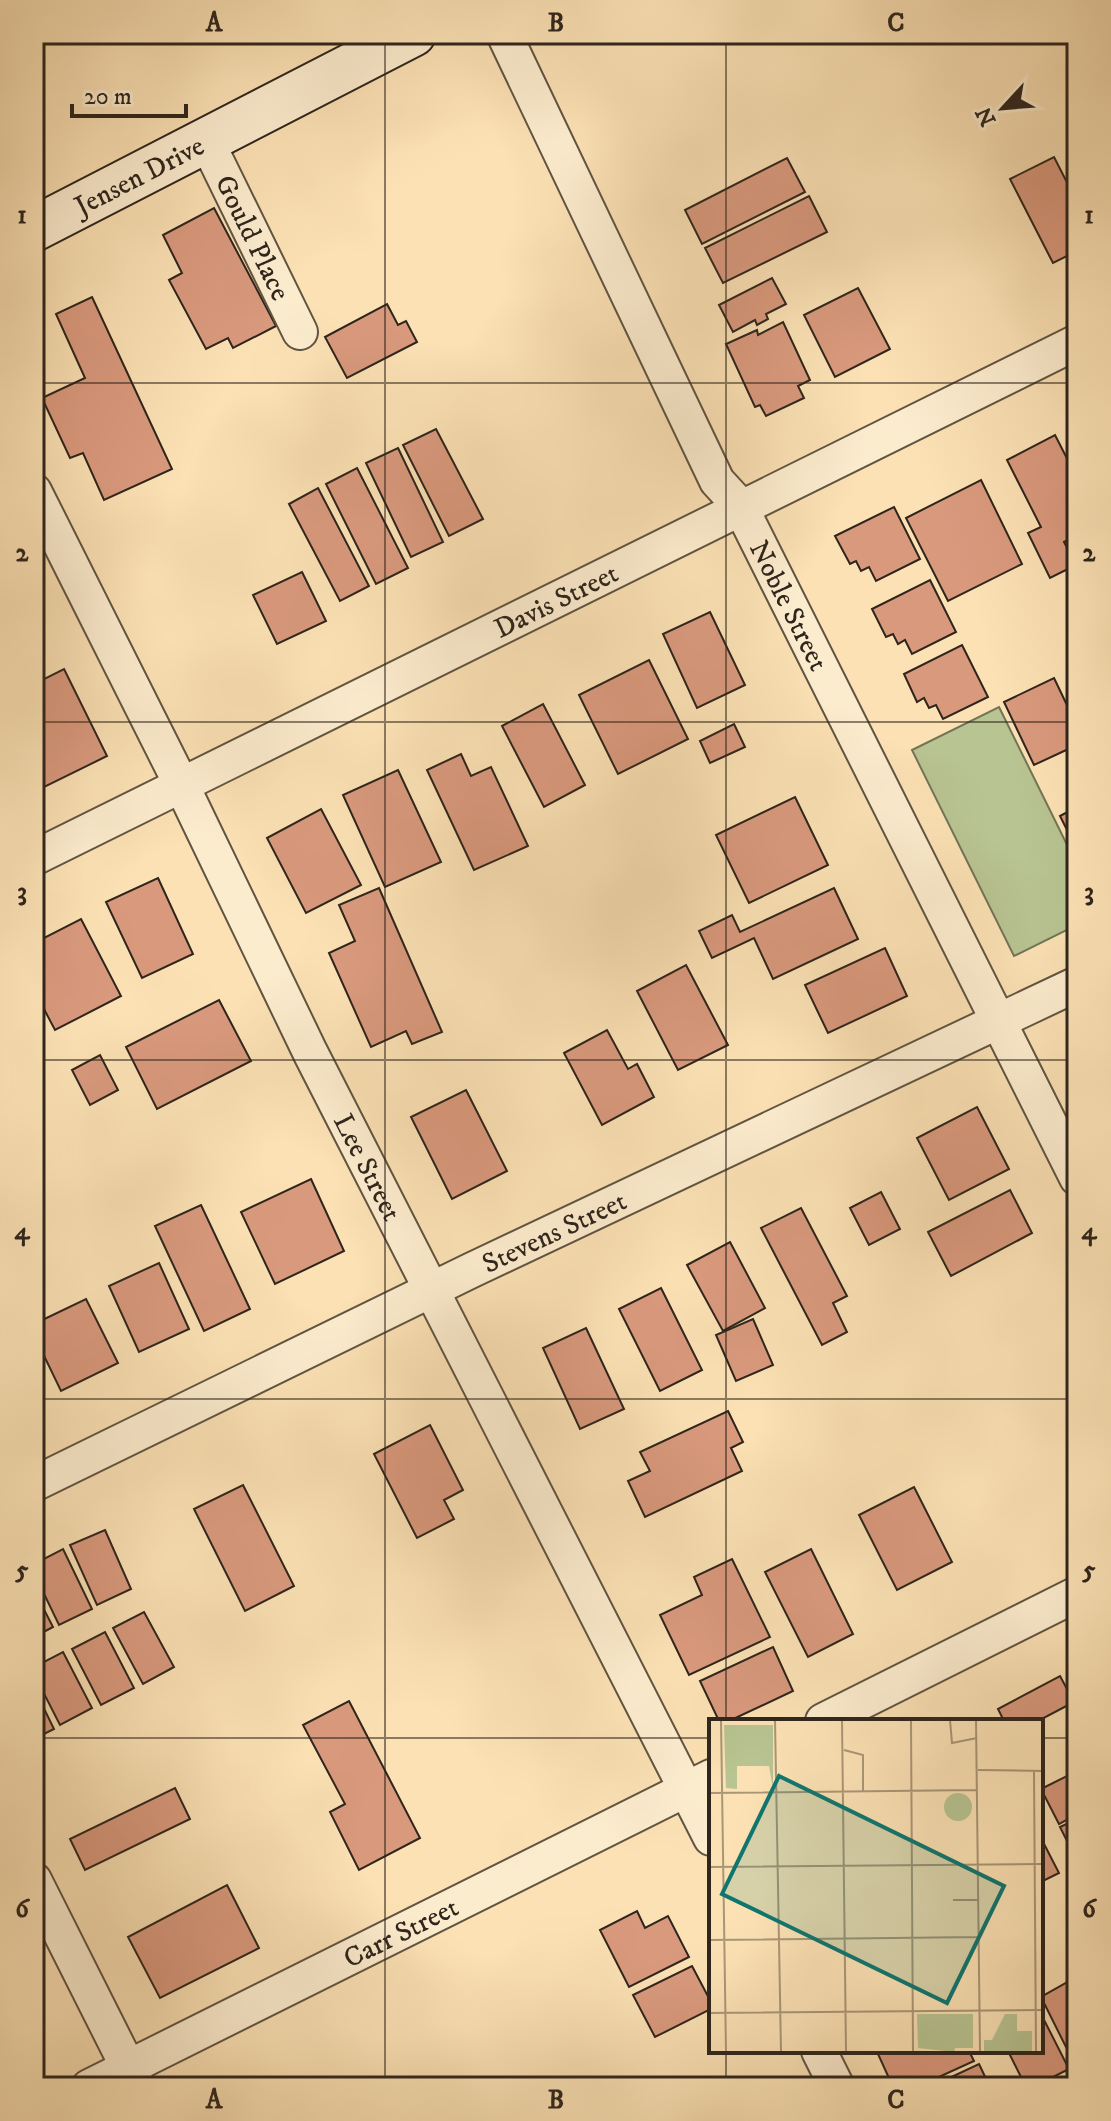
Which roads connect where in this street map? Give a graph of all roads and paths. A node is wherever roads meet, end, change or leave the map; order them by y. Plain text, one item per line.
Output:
1 (413, 34) edge
2 (504, 34) edge
3 (207, 142) junction
4 (34, 229) edge
5 (300, 332) dead end
6 (1077, 342) edge
7 (34, 491) edge
8 (740, 506) junction
9 (181, 784) junction
10 (34, 858) edge
11 (1077, 984) edge
12 (999, 1023) junction
13 (1077, 1178) edge
14 (432, 1289) junction
15 (34, 1484) edge
16 (1077, 1594) edge
17 (827, 1719) edge
18 (699, 1783) edge
19 (709, 1829) edge
20 (34, 1880) edge
21 (820, 2053) edge
22 (133, 2076) edge
23 (89, 2087) edge
24 (837, 2087) edge

1 - 3 main road, Jensen Drive
2 - 8 street, Noble Street
3 - 4 main road, Jensen Drive
3 - 5 street, Gould Place
6 - 8 street, Davis Street
7 - 9 street, Lee Street
8 - 9 street, Davis Street
8 - 12 street, Noble Street
9 - 10 street, Davis Street
9 - 14 street, Lee Street
11 - 12 street, Stevens Street
12 - 13 street, Noble Street
12 - 14 street, Stevens Street
14 - 15 street, Stevens Street
14 - 18 street, Lee Street
16 - 17 street
18 - 19 street, Lee Street
18 - 22 street, Carr Street
20 - 22 street
21 - 24 street
22 - 23 street, Carr Street

